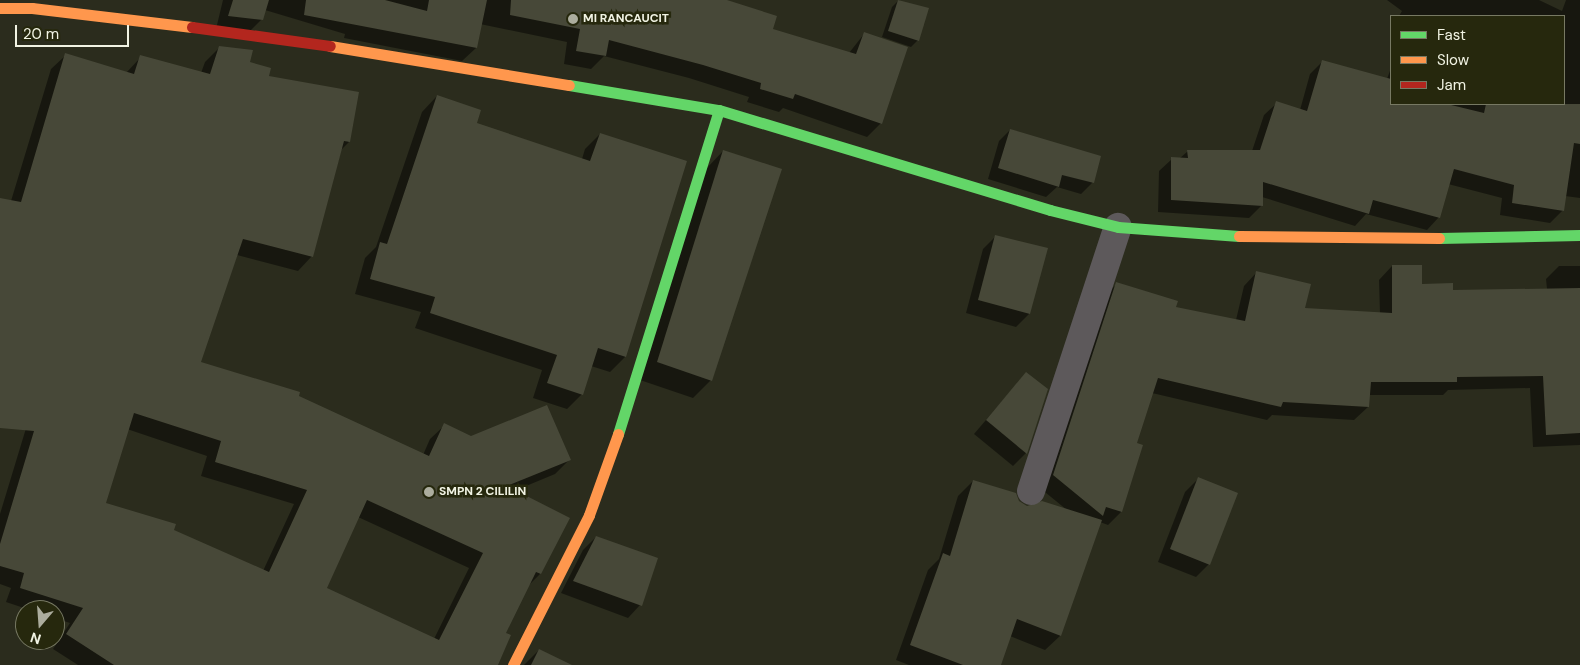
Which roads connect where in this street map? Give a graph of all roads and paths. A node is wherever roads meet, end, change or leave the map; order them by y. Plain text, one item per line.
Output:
1 (33, 4) edge
2 (0, 8) edge
3 (720, 110) junction
4 (1118, 227) junction
5 (1580, 235) edge
6 (1031, 491) dead end
7 (513, 665) edge

1 - 2 main road
1 - 3 main road
3 - 4 main road
3 - 7 main road
4 - 5 main road
4 - 6 street

